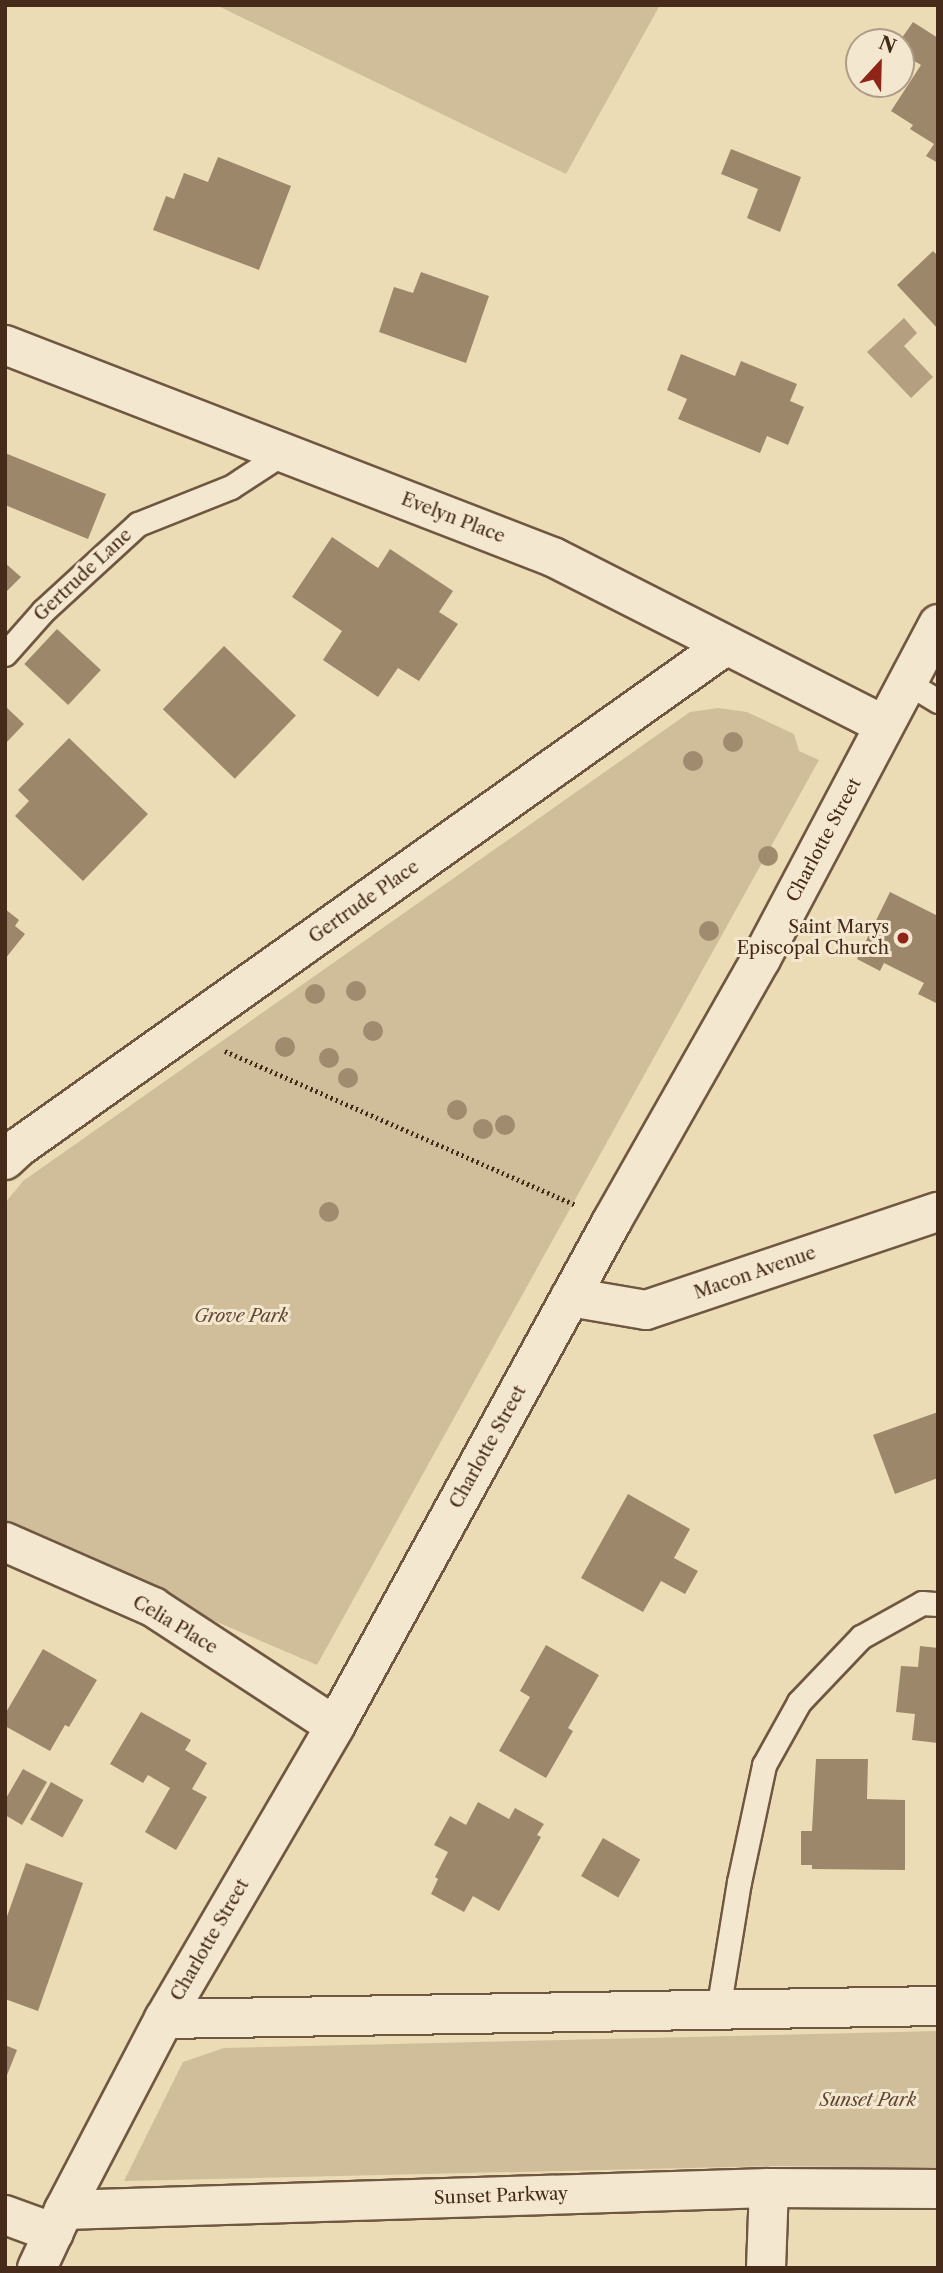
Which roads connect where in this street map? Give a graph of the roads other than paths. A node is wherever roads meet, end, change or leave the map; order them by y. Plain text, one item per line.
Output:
1 (5, 345) edge
2 (283, 453) junction
3 (938, 624) edge
4 (725, 646) junction
5 (5, 654) edge
6 (923, 692) edge
7 (884, 725) junction
8 (5, 1160) edge
9 (938, 1212) edge
10 (570, 1297) junction
11 (5, 1542) edge
12 (938, 1604) edge
13 (335, 1726) junction
14 (938, 2006) edge
15 (718, 2010) junction
16 (164, 2020) junction
17 (769, 2188) junction
18 (938, 2189) edge
19 (5, 2215) edge
20 (59, 2221) junction
21 (37, 2268) edge
22 (766, 2268) edge

1 - 2 street, Evelyn Place
2 - 4 street, Evelyn Place
2 - 5 lane, Gertrude Lane
3 - 6 street, Charlotte Street
4 - 7 street, Evelyn Place
4 - 8 street, Gertrude Place
6 - 7 street, Charlotte Street
7 - 10 street, Charlotte Street
9 - 10 street, Macon Avenue
10 - 13 street, Charlotte Street
11 - 13 street, Celia Place
12 - 15 lane
13 - 16 street, Charlotte Street
14 - 15 street
15 - 16 street
16 - 20 street, Charlotte Street
17 - 18 street, Sunset Parkway
17 - 20 street, Sunset Parkway
17 - 22 street
19 - 20 street
20 - 21 street, Charlotte Street

